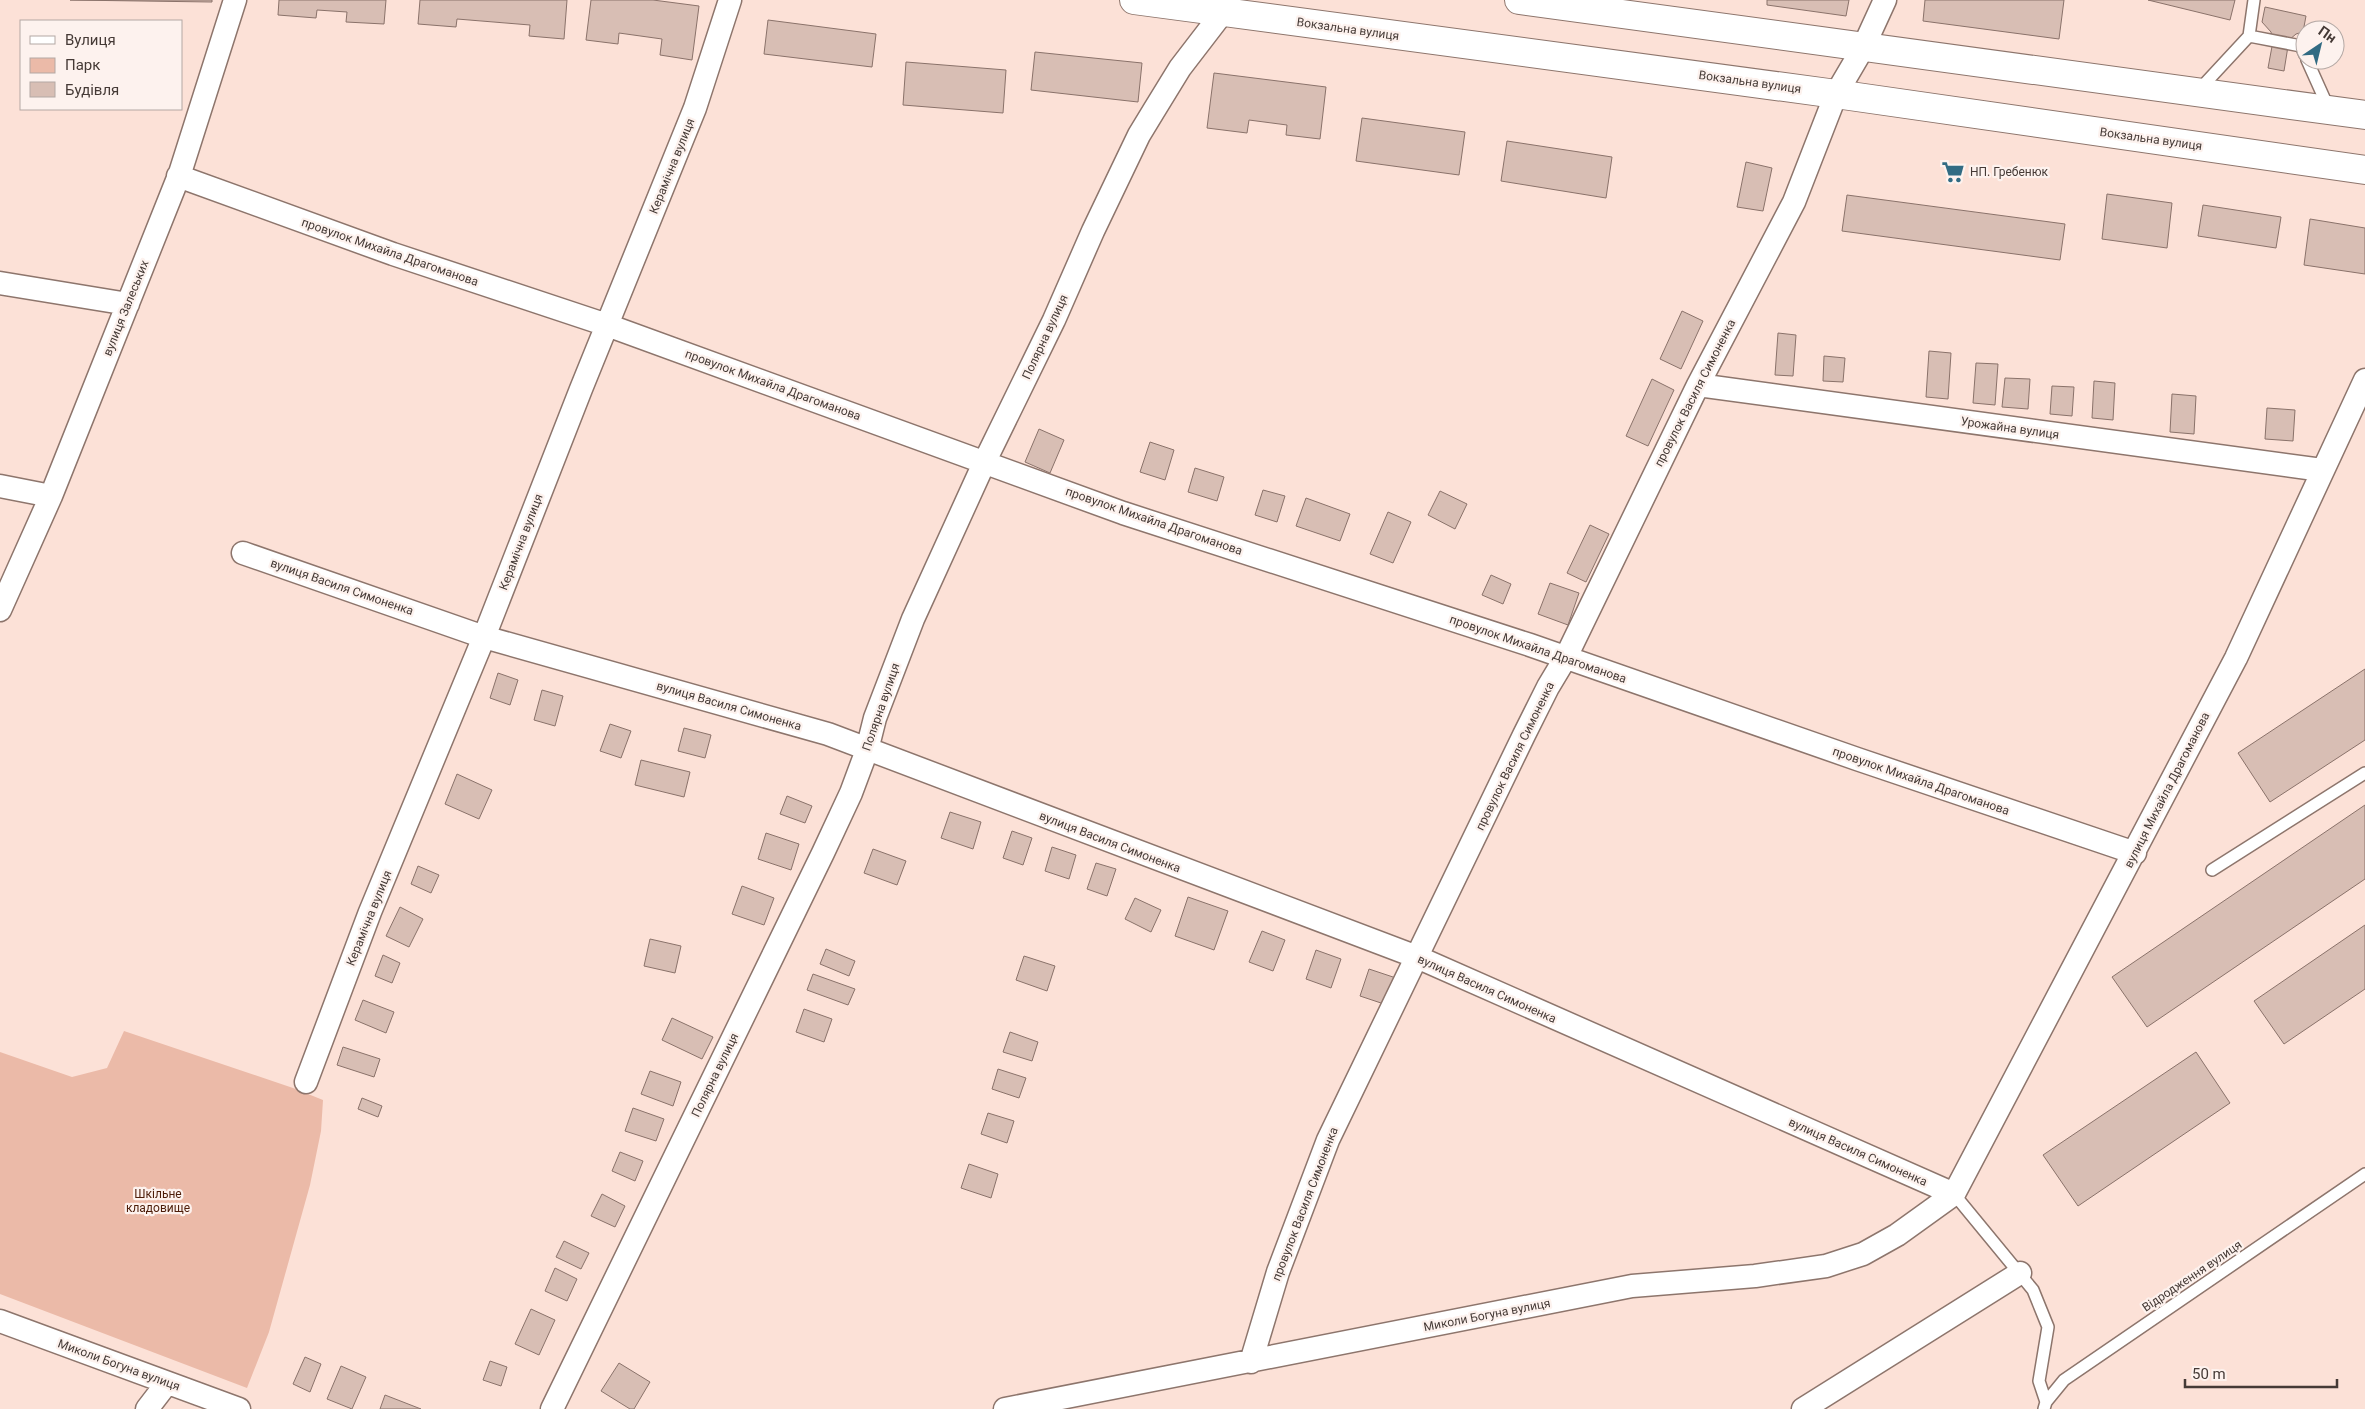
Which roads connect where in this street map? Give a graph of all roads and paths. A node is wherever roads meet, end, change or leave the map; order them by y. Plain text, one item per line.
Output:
1 (236, 0) edge
2 (730, 0) edge
3 (1134, 0) edge
4 (1519, 0) edge
5 (1885, 0) edge
6 (2254, 0) edge
7 (1223, 12) junction
8 (2248, 36) junction
9 (2295, 45) edge
10 (1863, 48) junction
11 (2312, 70) edge
12 (2196, 93) junction
13 (1836, 94) junction
14 (2330, 111) junction
15 (2365, 115) edge
16 (2365, 170) edge
17 (178, 176) junction
18 (0, 283) edge
19 (128, 304) junction
20 (607, 325) junction
21 (2365, 380) edge
22 (1698, 385) junction
23 (985, 462) junction
24 (2322, 470) junction
25 (0, 486) edge
26 (52, 496) junction
27 (244, 553) dead end
28 (0, 610) edge
29 (484, 637) junction
30 (1566, 658) junction
31 (867, 750) junction
32 (2365, 773) edge
33 (2135, 853) junction
34 (2212, 870) dead end
35 (1417, 958) junction
36 (306, 1082) dead end
37 (2365, 1174) edge
38 (1954, 1194) junction
39 (2020, 1274) junction
40 (0, 1321) edge
41 (1251, 1362) junction
42 (168, 1383) junction
43 (2045, 1405) edge
44 (147, 1409) edge
45 (239, 1409) edge
46 (552, 1409) edge
47 (1005, 1409) edge
48 (1804, 1409) edge

1 - 17 street, вулиця Залеських
2 - 20 street, Керамічна вулиця
3 - 7 street, Вокзальна вулиця
4 - 10 street
5 - 10 street, провулок Василя Симоненка
6 - 8 lane
7 - 13 street, Вокзальна вулиця
7 - 23 street, Полярна вулиця
8 - 9 lane
8 - 12 lane
10 - 12 street
10 - 13 street, провулок Василя Симоненка
11 - 14 lane
12 - 14 street
13 - 16 street, Вокзальна вулиця
13 - 22 street, провулок Василя Симоненка
14 - 15 street
17 - 19 street, вулиця Залеських
17 - 20 street, провулок Михайла Драгоманова
18 - 19 street
19 - 26 street, вулиця Залеських
20 - 23 street, провулок Михайла Драгоманова
20 - 29 street, Керамічна вулиця
21 - 24 street, вулиця Михайла Драгоманова
22 - 24 street, Урожайна вулиця
22 - 30 street, провулок Василя Симоненка
23 - 30 street, провулок Михайла Драгоманова
23 - 31 street, Полярна вулиця
24 - 33 street, вулиця Михайла Драгоманова
25 - 26 street
26 - 28 street, вулиця Залеських
27 - 29 street, вулиця Василя Симоненка
29 - 31 street, вулиця Василя Симоненка
29 - 36 street, Керамічна вулиця
30 - 33 street, провулок Михайла Драгоманова
30 - 35 street, провулок Василя Симоненка
31 - 35 street, вулиця Василя Симоненка
31 - 46 street, Полярна вулиця
32 - 34 lane
33 - 38 street, вулиця Михайла Драгоманова
35 - 38 street, вулиця Василя Симоненка
35 - 41 street, провулок Василя Симоненка
37 - 43 lane, Відродження вулиця
38 - 39 lane
38 - 41 street, Миколи Богуна вулиця
39 - 43 lane
39 - 48 street
40 - 42 street, Миколи Богуна вулиця
41 - 47 street, Миколи Богуна вулиця
42 - 44 street
42 - 45 street, Миколи Богуна вулиця

